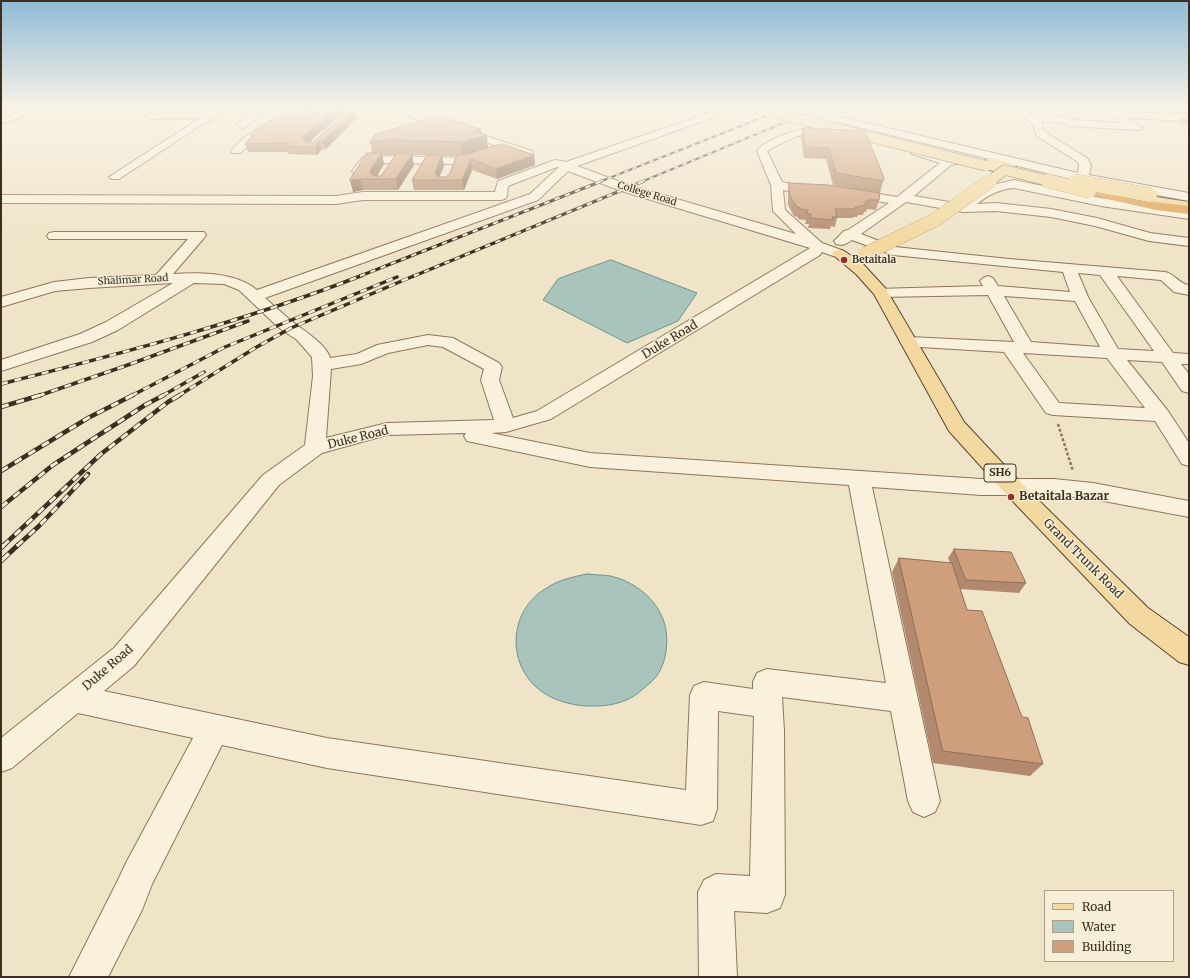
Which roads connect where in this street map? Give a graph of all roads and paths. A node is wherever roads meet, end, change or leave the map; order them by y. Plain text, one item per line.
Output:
1 (153, 153) edge
2 (491, 153) edge
3 (526, 153) edge
4 (605, 153) edge
5 (606, 153) edge
6 (763, 153) edge
7 (915, 153) edge
8 (950, 153) edge
9 (954, 153) edge
10 (958, 153) edge
11 (1072, 153) edge
12 (395, 159) junction
13 (453, 160) junction
14 (424, 161) junction
15 (948, 162) junction
16 (992, 162) junction
17 (566, 166) junction
18 (1012, 167) junction
19 (388, 171) edge
20 (417, 172) edge
21 (448, 172) dead end
22 (1083, 175) junction
23 (115, 177) dead end
24 (353, 178) edge
25 (991, 181) junction
26 (410, 183) dead end
27 (470, 184) dead end
28 (777, 184) junction
29 (803, 188) edge
30 (1089, 191) junction
31 (841, 192) edge
32 (1189, 193) edge
33 (403, 196) junction
34 (467, 196) junction
35 (1189, 197) edge
36 (1, 199) edge
37 (901, 200) junction
38 (1189, 200) edge
39 (1189, 206) edge
40 (963, 208) junction
41 (1189, 210) edge
42 (1189, 215) edge
43 (54, 236) dead end
44 (1189, 242) edge
45 (843, 250) junction
46 (893, 251) junction
47 (1069, 268) junction
48 (1105, 270) junction
49 (192, 278) junction
50 (160, 279) junction
51 (994, 290) junction
52 (1189, 290) edge
53 (880, 292) junction
54 (1080, 296) junction
55 (258, 299) junction
56 (1, 302) edge
57 (909, 342) junction
58 (1018, 347) junction
59 (1112, 353) junction
60 (1167, 357) junction
61 (1189, 359) edge
62 (322, 365) junction
63 (1, 366) edge
64 (1189, 387) edge
65 (1053, 409) junction
66 (1161, 415) junction
67 (506, 426) junction
68 (442, 429) junction
69 (315, 448) junction
70 (1189, 459) edge
71 (859, 479) junction
72 (1013, 488) junction
73 (1078, 490) junction
74 (1189, 509) edge
75 (1189, 653) edge
76 (73, 698) junction
77 (903, 699) junction
78 (768, 705) junction
79 (214, 729) junction
80 (1, 757) edge
81 (924, 801) dead end
82 (88, 977) edge
83 (718, 977) edge

1 - 23 street
2 - 13 street
3 - 17 street, College Road
4 - 17 street
5 - 17 street
6 - 28 street
7 - 15 street
8 - 16 main road, bridge
9 - 16 main road
10 - 16 street
11 - 22 street
12 - 14 street
12 - 19 street
12 - 24 street
13 - 14 street
13 - 21 street
14 - 20 street
15 - 16 street
15 - 37 street, Duke Road
16 - 18 main road
16 - 18 street
16 - 45 main road
17 - 34 street
17 - 45 street, College Road
17 - 55 street
18 - 22 street
18 - 25 main road, bridge
18 - 30 main road, bridge
18 - 35 street
18 - 38 main road, bridge
22 - 32 street
25 - 30 main road, bridge
25 - 45 main road, bridge
26 - 33 street
27 - 34 street
28 - 29 street
28 - 45 street
30 - 39 main road
30 - 41 highway
31 - 37 street
33 - 34 street
33 - 36 street
37 - 40 street
37 - 45 street, Duke Road
40 - 42 street
40 - 44 street
43 - 50 street
45 - 46 street, College Road
45 - 53 main road, Grand Trunk Road / SH6
45 - 67 street, Duke Road
46 - 47 street
46 - 51 street
47 - 48 street
47 - 54 street
48 - 52 street
48 - 60 street
49 - 50 street, Shalimar Road
49 - 55 street, Shalimar Road
49 - 63 street
50 - 56 street, Shalimar Road
51 - 53 street
51 - 54 street
51 - 58 street
53 - 57 main road, Grand Trunk Road / SH6
54 - 59 street
55 - 62 street, Shalimar Road
57 - 58 street
57 - 72 main road, Grand Trunk Road / SH6
58 - 59 street
58 - 65 street
59 - 60 street
59 - 66 street
60 - 61 street
60 - 64 street
62 - 67 street
62 - 69 street
65 - 66 street
65 - 73 path
66 - 70 street
67 - 68 street, Duke Road
68 - 69 street, Duke Road
68 - 71 street
69 - 76 street, Duke Road
71 - 72 street
71 - 77 street
72 - 73 street
72 - 75 main road, Grand Trunk Road / SH6
73 - 74 street
76 - 79 street
76 - 80 street, Duke Road
77 - 78 street
77 - 81 street
78 - 79 street
78 - 83 street
79 - 82 street

